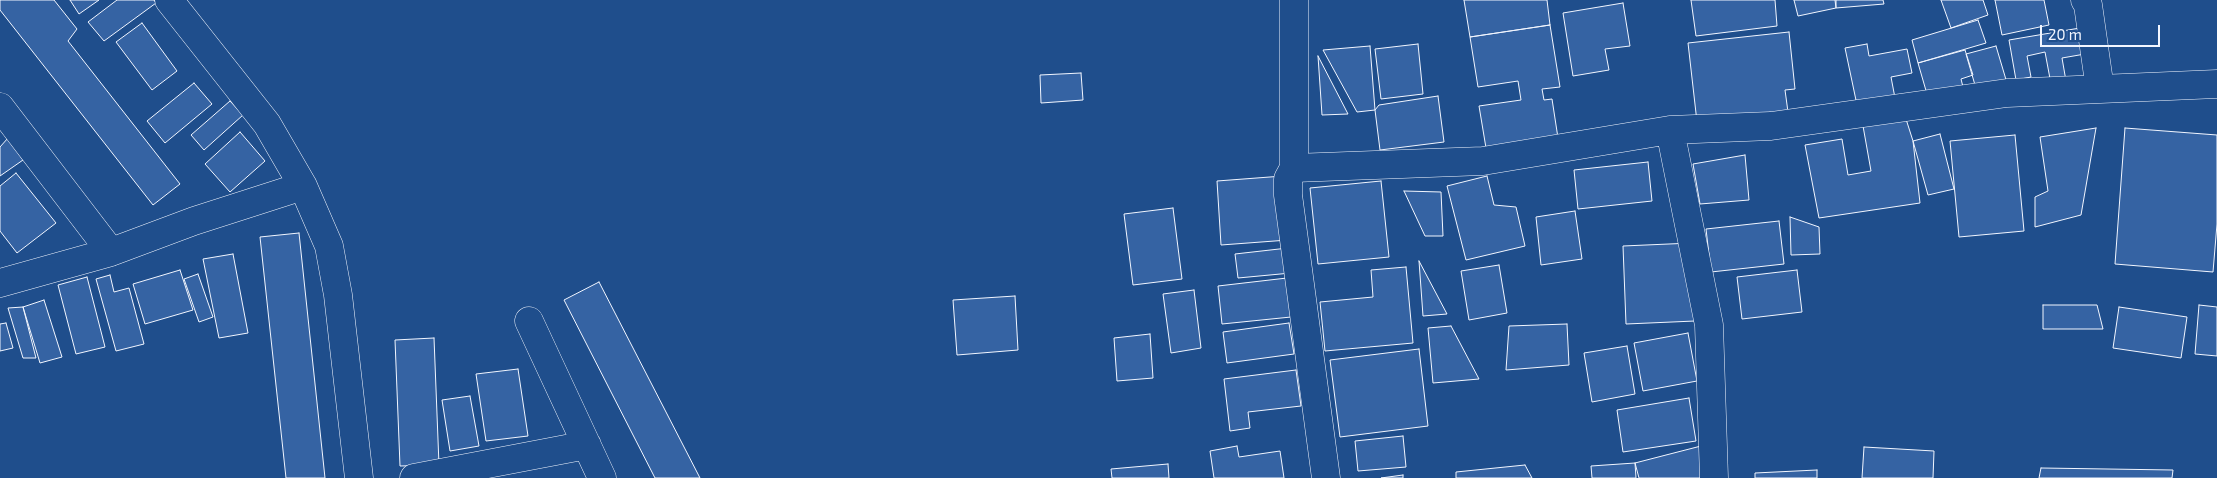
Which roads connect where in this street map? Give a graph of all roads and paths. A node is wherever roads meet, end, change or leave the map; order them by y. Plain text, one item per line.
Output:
1 (169, 0) edge
2 (1294, 0) edge
3 (2085, 0) edge
4 (2217, 84) edge
5 (2100, 88) junction
6 (0, 107) edge
7 (1670, 130) junction
8 (1294, 168) junction
9 (303, 186) junction
10 (111, 252) junction
11 (0, 282) edge
12 (529, 321) dead end
13 (587, 446) junction
14 (359, 478) edge
15 (414, 478) edge
16 (602, 478) edge
17 (1326, 478) edge
18 (1714, 478) edge

1 - 9 street
2 - 8 street
3 - 5 street
4 - 5 street
5 - 7 street
6 - 10 street
7 - 8 street
7 - 18 street
8 - 17 street
9 - 10 street
9 - 14 street
10 - 11 street
12 - 13 street
13 - 15 street
13 - 16 street

